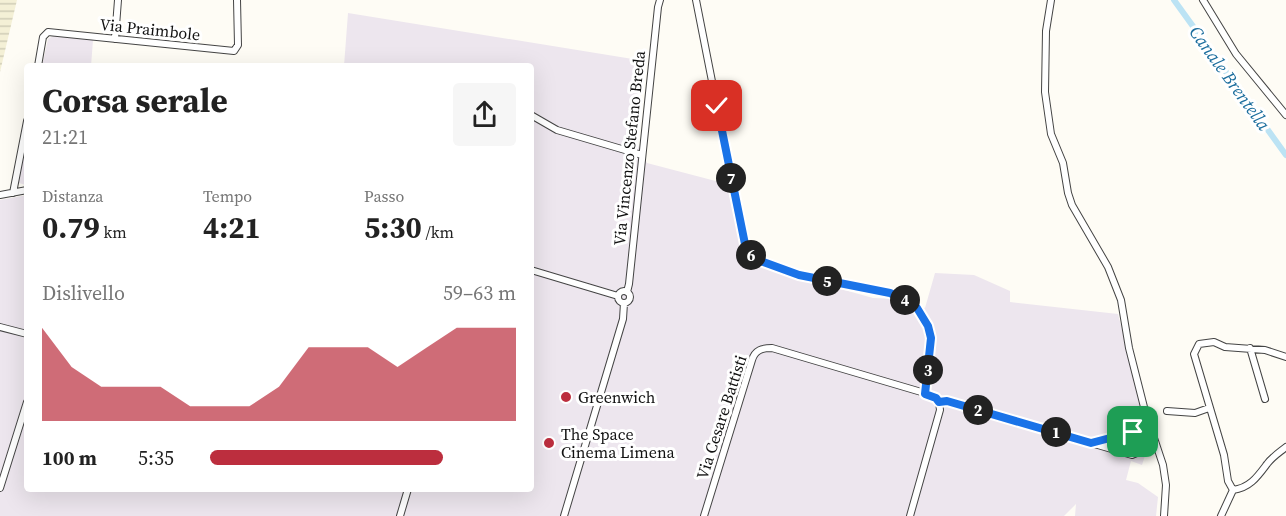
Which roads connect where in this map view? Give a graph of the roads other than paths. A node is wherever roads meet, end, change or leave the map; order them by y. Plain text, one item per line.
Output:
1 (118, 0) edge
2 (237, 0) edge
3 (696, 0) edge
4 (1051, 0) edge
5 (1203, 0) edge
6 (658, 2) edge
7 (115, 39) junction
8 (39, 63) edge
9 (1286, 115) edge
10 (534, 118) edge
11 (24, 136) edge
12 (642, 154) junction
13 (24, 191) edge
14 (13, 193) junction
15 (0, 195) edge
16 (534, 271) edge
17 (627, 292) junction
18 (618, 296) junction
19 (624, 303) junction
20 (0, 327) edge
21 (24, 333) edge
22 (1250, 348) junction
23 (1286, 357) edge
24 (925, 394) junction
25 (1265, 399) dead end
26 (939, 402) junction
27 (1209, 408) junction
28 (1167, 411) dead end
29 (24, 412) edge
30 (1091, 443) junction
31 (1286, 447) edge
32 (0, 488) edge
33 (1233, 490) junction
34 (407, 492) edge
35 (400, 516) edge
36 (564, 516) edge
37 (704, 516) edge
38 (910, 516) edge
39 (1164, 516) edge
40 (1221, 516) edge

1 - 7 street
2 - 7 street, Via Praimbole
3 - 24 street
4 - 39 street
5 - 9 street
6 - 12 street, Via Vincenzo Stefano Breda
7 - 8 street, Via Praimbole
10 - 12 street
11 - 14 street
12 - 17 street, Via Vincenzo Stefano Breda
13 - 14 street
14 - 15 street
16 - 18 street
17 - 18 street
17 - 19 street, Via Vincenzo Stefano Breda
18 - 19 street
19 - 36 street, Via Vincenzo Stefano Breda
20 - 21 street
22 - 23 street
22 - 25 street
22 - 27 street
24 - 26 street, Via Cesare Battisti
24 - 37 street, Via Cesare Battisti
26 - 30 street, Via Cesare Battisti
26 - 38 street
27 - 28 street
27 - 33 street
29 - 32 street
30 - 30 street, Via Cesare Battisti
31 - 33 street
33 - 40 street
34 - 35 street

